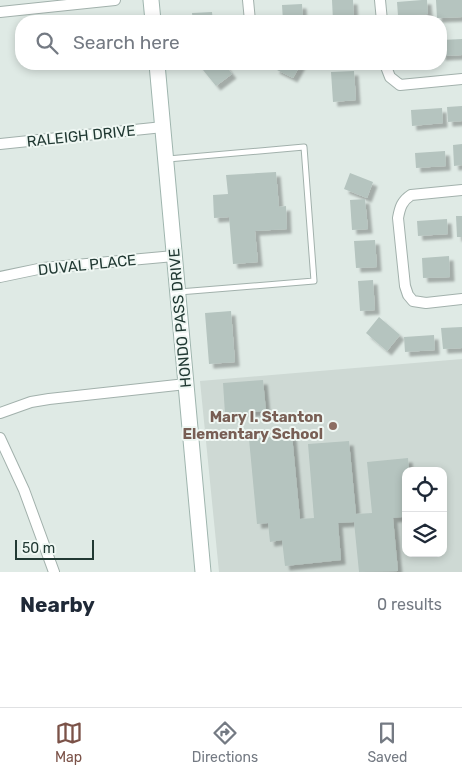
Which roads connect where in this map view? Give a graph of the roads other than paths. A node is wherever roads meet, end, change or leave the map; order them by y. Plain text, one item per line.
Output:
1 (115, 0) edge
2 (151, 0) edge
3 (248, 0) edge
4 (380, 0) edge
5 (0, 12) edge
6 (152, 15) edge
7 (249, 15) edge
8 (381, 15) edge
9 (157, 70) edge
10 (387, 70) edge
11 (462, 79) edge
12 (162, 127) junction
13 (0, 144) edge
14 (165, 160) junction
15 (462, 190) edge
16 (174, 256) junction
17 (0, 277) edge
18 (178, 292) junction
19 (462, 299) edge
20 (186, 384) junction
21 (0, 413) edge
22 (0, 438) edge
23 (54, 572) edge
24 (203, 572) edge

1 - 5 street
2 - 6 main road
3 - 7 street
4 - 8 street
9 - 12 main road, HONDO PASS DRIVE
10 - 11 street
12 - 13 street, RALEIGH DRIVE
12 - 14 main road, HONDO PASS DRIVE
14 - 16 main road, HONDO PASS DRIVE
14 - 18 lane
15 - 19 street
16 - 17 street, DUVAL PLACE
16 - 18 main road, HONDO PASS DRIVE
18 - 20 main road, HONDO PASS DRIVE
20 - 21 street
20 - 24 main road, HONDO PASS DRIVE
22 - 23 street

